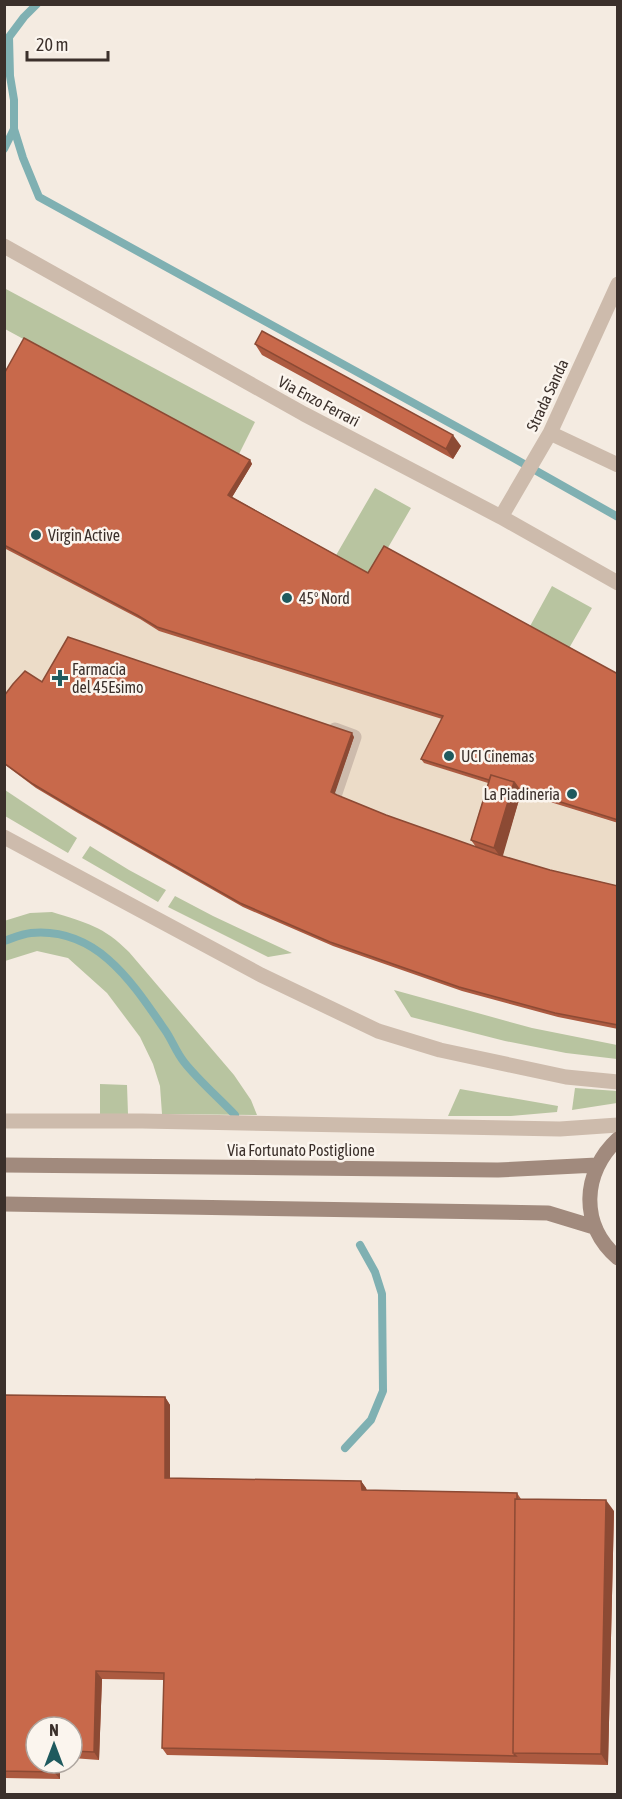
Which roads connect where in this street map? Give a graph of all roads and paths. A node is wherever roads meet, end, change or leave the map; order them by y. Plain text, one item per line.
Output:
1 (4, 246) edge
2 (618, 284) edge
3 (550, 433) junction
4 (618, 465) edge
5 (501, 517) junction
6 (618, 583) edge
7 (322, 726) edge
8 (308, 811) edge
9 (4, 837) edge
10 (618, 1082) edge
11 (4, 1121) edge
12 (618, 1125) edge
13 (618, 1139) edge
14 (4, 1165) edge
15 (597, 1165) junction
16 (4, 1204) edge
17 (594, 1227) junction
18 (618, 1258) edge

1 - 5 street, Via Enzo Ferrari
2 - 3 street, Strada Sanda
3 - 4 street
3 - 5 street, Strada Sanda
5 - 6 street, Via Enzo Ferrari
7 - 8 street
9 - 10 street
11 - 12 street
13 - 15 street
14 - 15 street, Via Fortunato Postiglione
15 - 17 street
16 - 17 street
17 - 18 street

